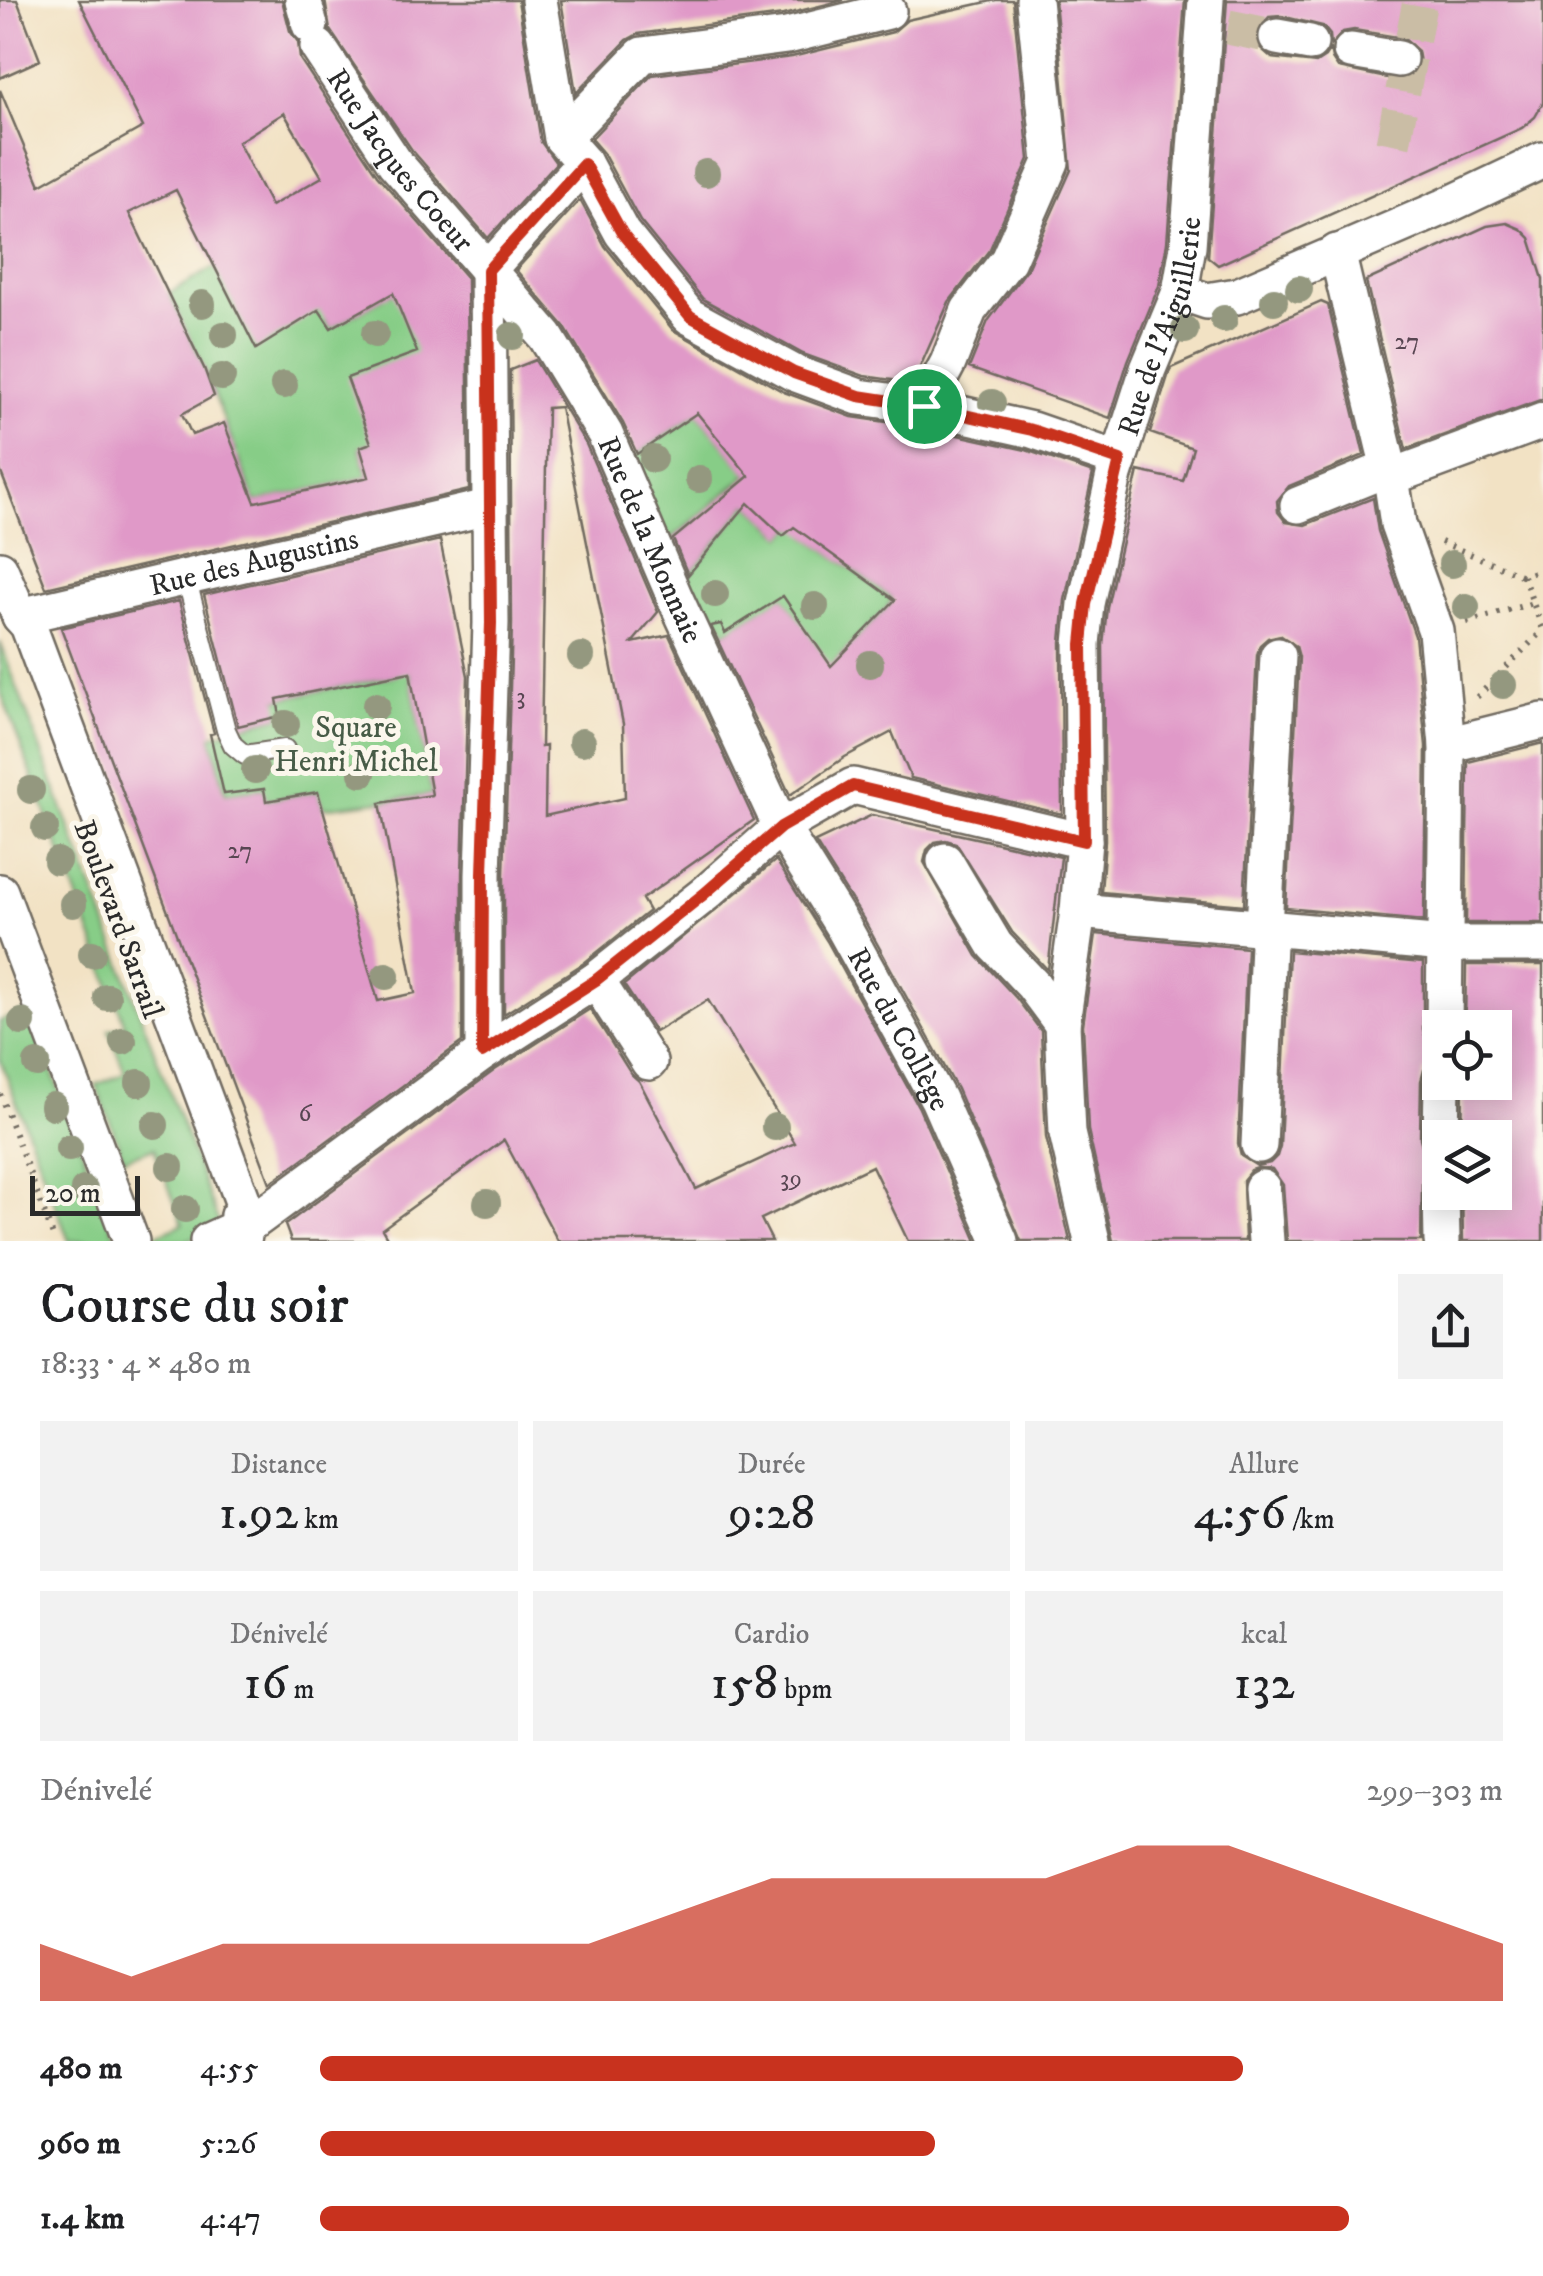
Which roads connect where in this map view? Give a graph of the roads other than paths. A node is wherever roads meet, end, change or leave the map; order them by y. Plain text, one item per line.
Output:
1 (539, 0) edge
2 (1034, 0) edge
3 (888, 10) dead end
4 (1212, 17) edge
5 (311, 24) edge
6 (1351, 50) dead end
7 (1400, 60) dead end
8 (573, 151) junction
9 (1543, 160) edge
10 (1337, 252) junction
11 (488, 270) junction
12 (1180, 292) junction
13 (924, 406) junction
14 (1543, 420) edge
15 (1120, 460) junction
16 (1390, 472) junction
17 (1298, 505) dead end
18 (488, 507) junction
19 (0, 569) edge
20 (186, 577) junction
21 (20, 616) junction
22 (1278, 656) dead end
23 (1543, 721) edge
24 (1445, 738) junction
25 (285, 749) dead end
26 (781, 827) junction
27 (1084, 841) junction
28 (945, 860) dead end
29 (0, 892) edge
30 (1078, 911) junction
31 (1264, 928) junction
32 (1446, 944) junction
33 (1543, 944) edge
34 (596, 980) junction
35 (1444, 1010) edge
36 (1062, 1024) junction
37 (482, 1053) junction
38 (649, 1062) dead end
39 (1259, 1145) dead end
40 (1262, 1188) dead end
41 (1441, 1210) edge
42 (244, 1232) edge
43 (131, 1241) edge
44 (208, 1241) edge
45 (1000, 1241) edge
46 (1092, 1241) edge
47 (1266, 1241) edge
48 (1442, 1241) edge

1 - 8 street
2 - 13 street
3 - 8 street
4 - 12 street, Rue de l'Aiguillerie
5 - 11 street, Rue Jacques Coeur
6 - 7 street
8 - 11 street
8 - 13 street
9 - 10 street
10 - 12 street
10 - 16 street
11 - 18 street
11 - 26 street, Rue de la Monnaie
12 - 15 street, Rue de l'Aiguillerie
13 - 15 street
14 - 16 street
15 - 27 street, Rue de l'Aiguillerie
16 - 17 street
16 - 24 street
18 - 20 street, Rue des Augustins
18 - 37 street
19 - 21 street, Boulevard Sarrail
20 - 21 street, Rue des Augustins
20 - 25 lane
21 - 42 street, Boulevard Sarrail
22 - 31 street
23 - 24 street
24 - 32 street
26 - 27 street
26 - 34 street
26 - 45 street, Rue du Collège
27 - 30 street, Rue de l'Aiguillerie
28 - 36 street
29 - 43 street
30 - 31 street
30 - 36 street, Rue de l'Aiguillerie
31 - 32 street
31 - 39 street
32 - 33 street
32 - 35 street
34 - 37 street
34 - 38 street
36 - 46 street, Rue de l'Aiguillerie
37 - 42 street
40 - 47 street
41 - 48 street
42 - 44 street

